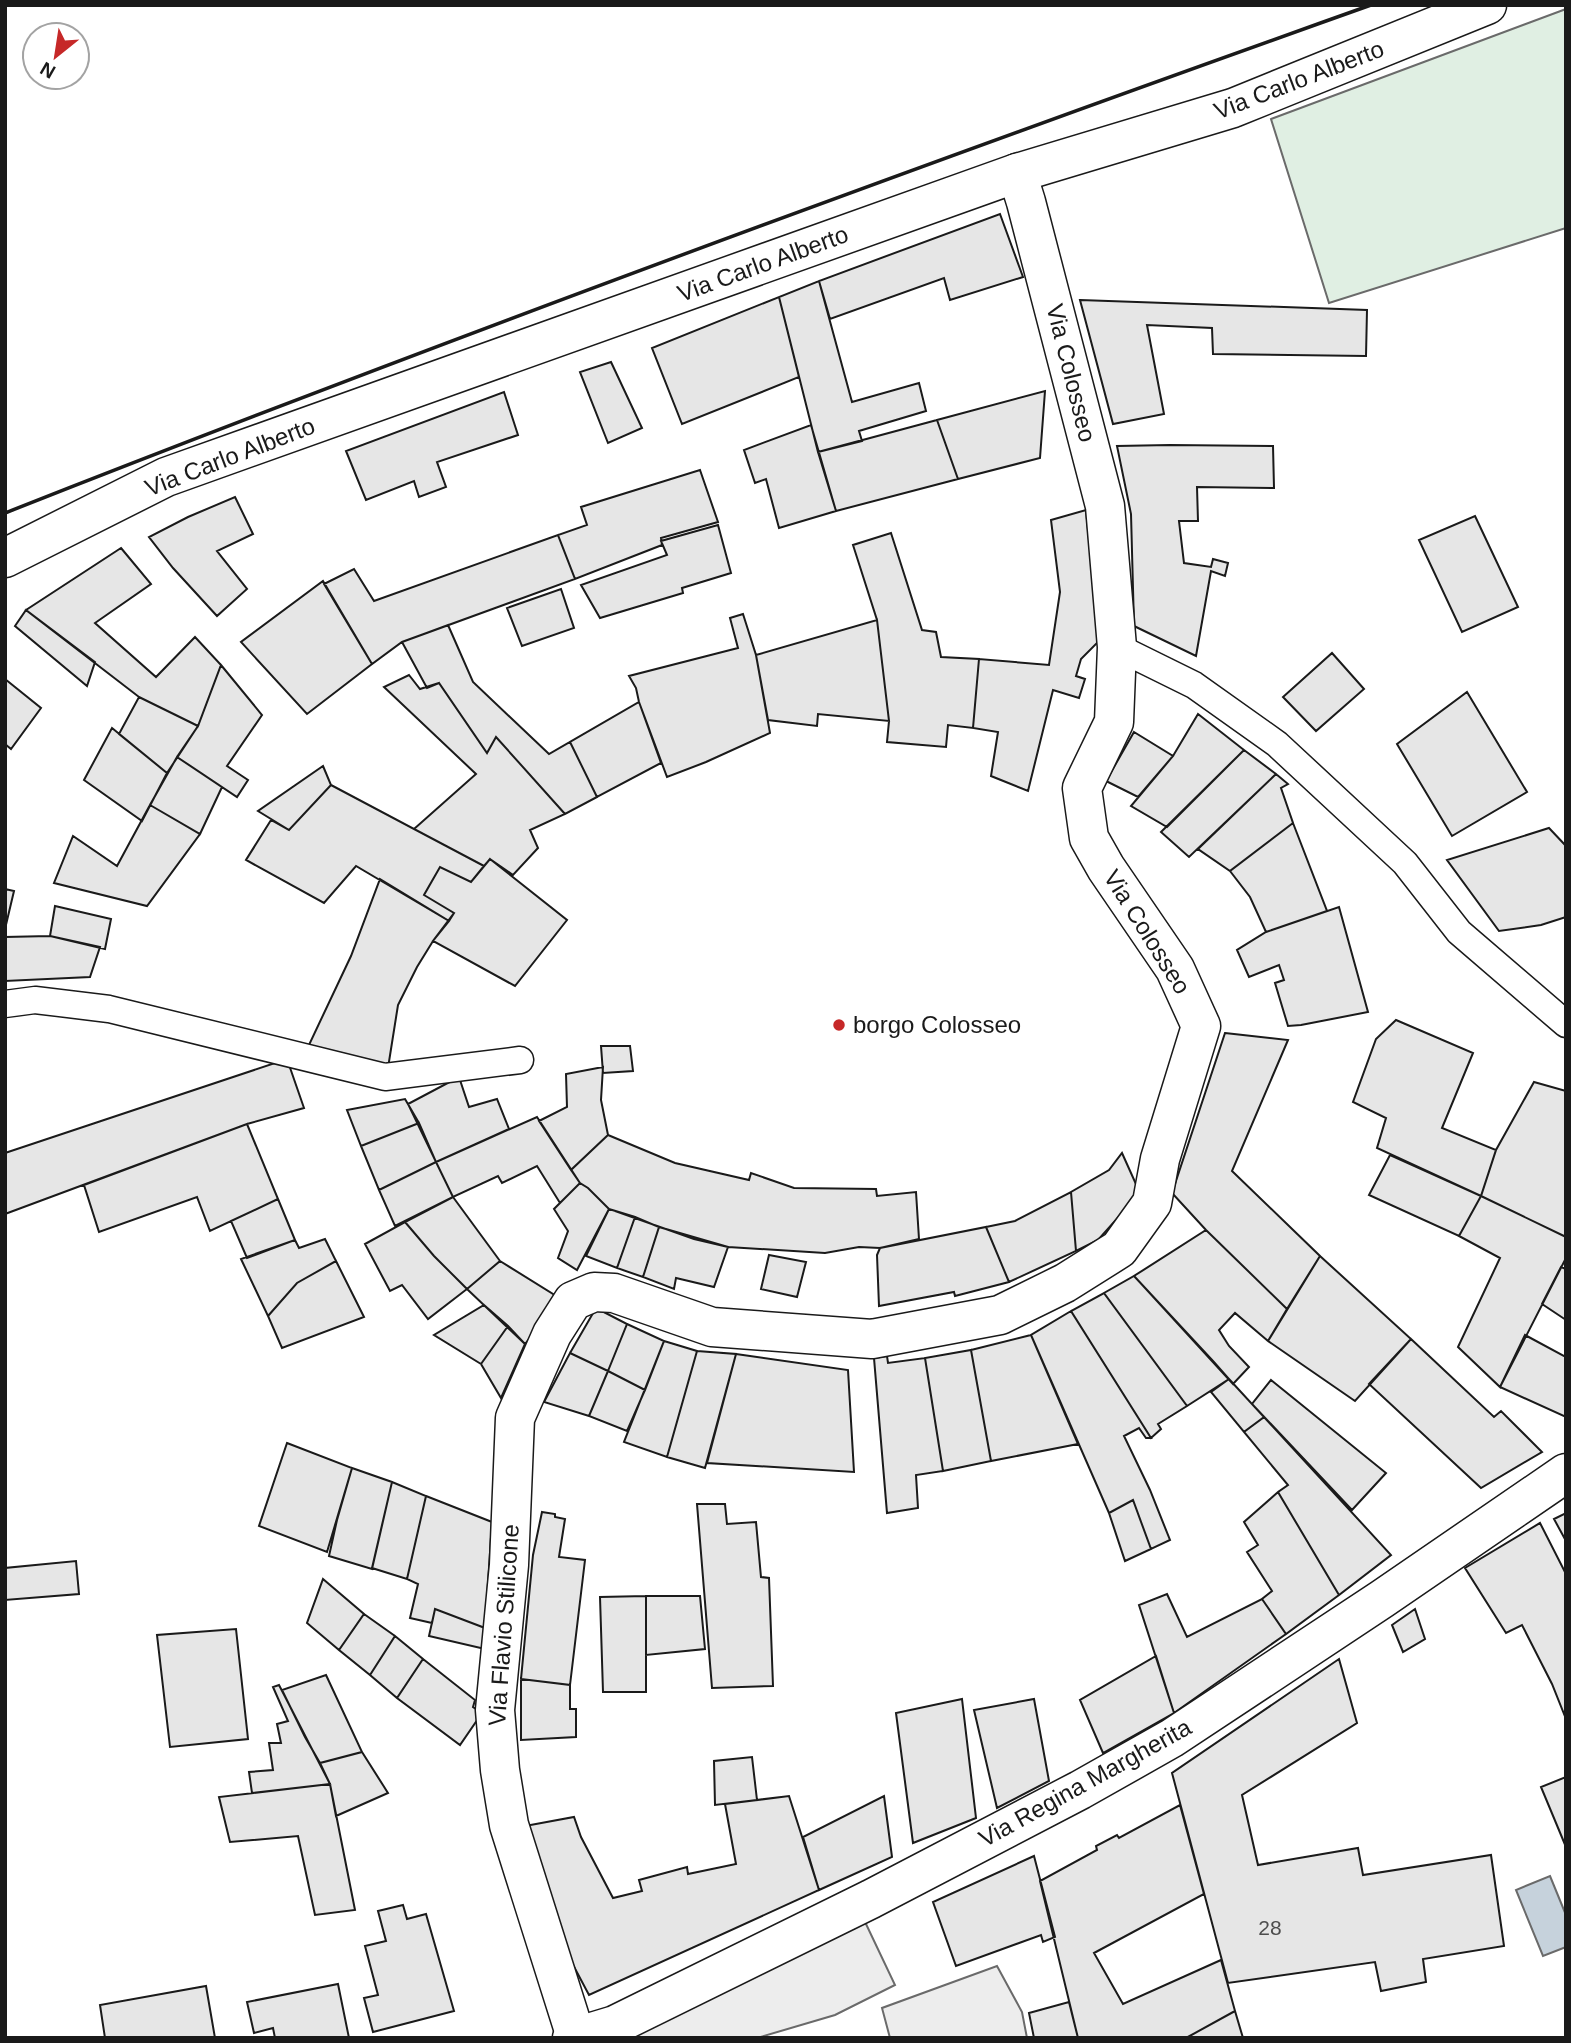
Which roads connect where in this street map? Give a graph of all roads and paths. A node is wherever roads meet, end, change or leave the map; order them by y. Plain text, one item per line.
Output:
1 (1487, 5) edge
2 (1017, 173) junction
3 (45, 538) junction
4 (5, 558) edge
5 (5, 573) edge
6 (1117, 647) junction
7 (5, 1004) edge
8 (1566, 1024) edge
9 (520, 1060) dead end
10 (573, 1301) joint
11 (1566, 1473) edge
12 (574, 2037) edge

1 - 2 street, Via Carlo Alberto
2 - 3 street, Via Carlo Alberto
2 - 6 street, Via Colosseo
3 - 4 street, Via Carlo Alberto
3 - 5 street, Via Carlo Alberto
6 - 8 lane
6 - 10 street, Via Colosseo
7 - 9 lane
10 - 12 street, Via Flavio Stilicone
11 - 12 street, Via Regina Margherita

